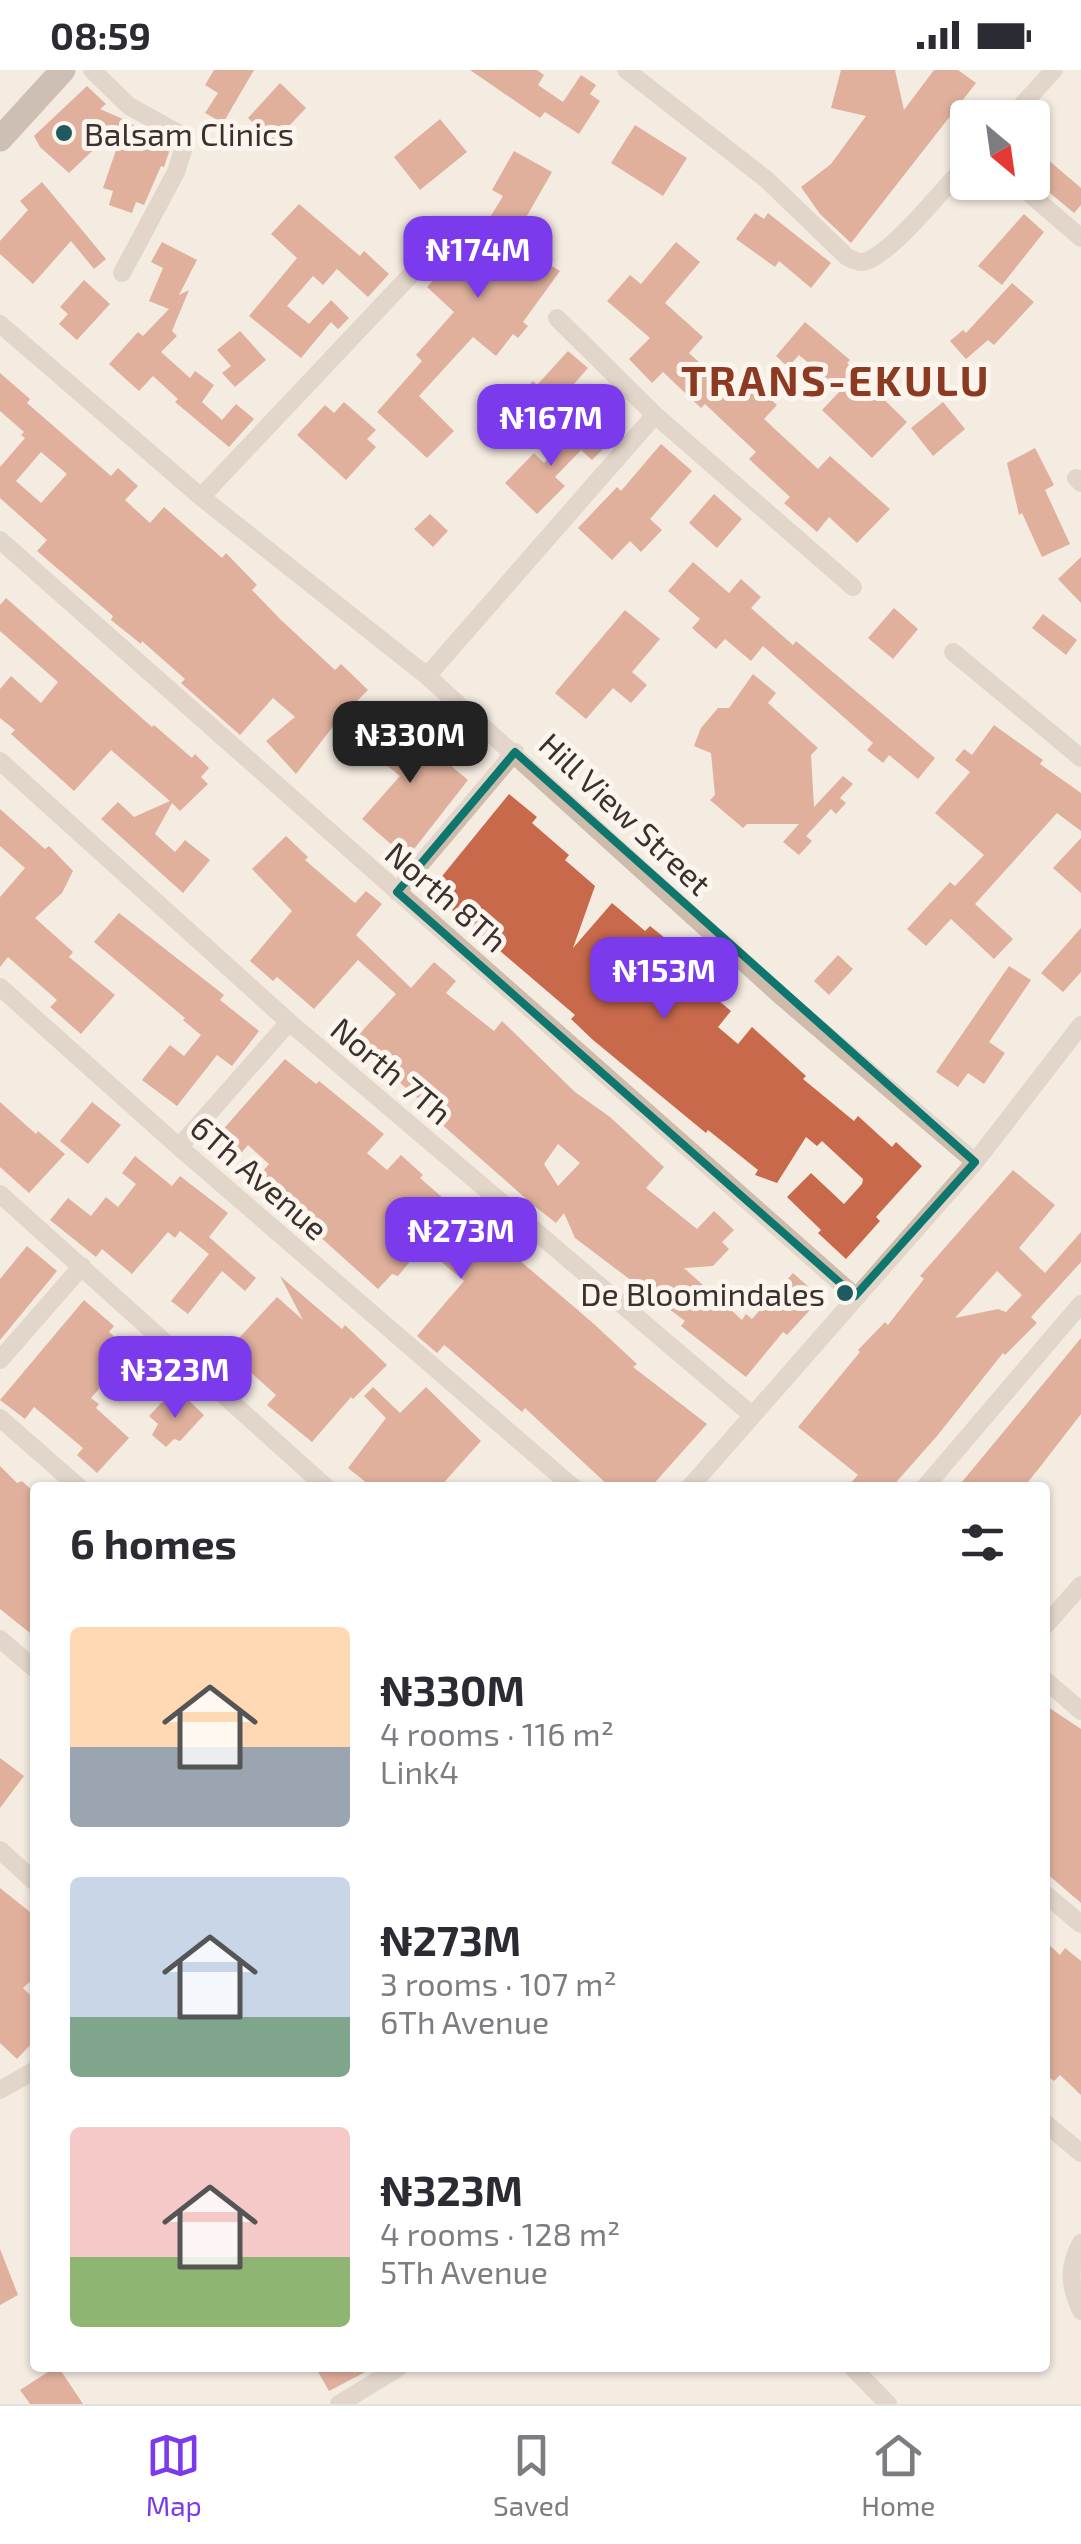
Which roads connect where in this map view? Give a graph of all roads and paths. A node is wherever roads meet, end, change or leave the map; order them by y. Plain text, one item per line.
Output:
1 (62, 70) edge
2 (92, 70) edge
3 (626, 70) edge
4 (1054, 70) edge
5 (1026, 100) edge
6 (0, 139) edge
7 (950, 182) edge
8 (1037, 200) edge
9 (1081, 238) edge
10 (438, 246) dead end
11 (122, 274) dead end
12 (557, 318) dead end
13 (0, 324) edge
14 (655, 416) junction
15 (200, 497) junction
16 (0, 540) edge
17 (853, 587) dead end
18 (954, 652) dead end
19 (427, 676) junction
20 (515, 752) junction
21 (1081, 758) edge
22 (0, 761) edge
23 (396, 892) junction
24 (0, 987) edge
25 (290, 1022) junction
26 (1081, 1025) edge
27 (179, 1148) junction
28 (975, 1162) junction
29 (0, 1194) edge
30 (82, 1266) junction
31 (855, 1296) junction
32 (1081, 1304) edge
33 (0, 1360) edge
34 (752, 1416) junction
35 (0, 1418) edge
36 (73, 1482) edge
37 (319, 1482) edge
38 (567, 1482) edge
39 (695, 1482) edge
40 (929, 1482) edge
41 (1081, 1585) edge
42 (1050, 1620) edge
43 (0, 1638) edge
44 (30, 1665) edge
45 (1050, 1684) edge
46 (1081, 1711) edge
47 (0, 1850) edge
48 (30, 1877) edge
49 (1050, 1898) edge
50 (1081, 1924) edge
51 (30, 2072) edge
52 (4, 2083) edge
53 (1050, 2128) edge
54 (1081, 2153) edge
55 (1081, 2243) edge
56 (1081, 2312) edge
57 (391, 2372) edge
58 (858, 2372) edge
59 (339, 2404) edge
60 (888, 2404) edge

1 - 6 main road
2 - 11 street
3 - 7 street
4 - 5 street
8 - 9 street
10 - 15 street
12 - 14 street
13 - 15 street, Hill View Street
14 - 17 street
14 - 19 street
15 - 19 street, Hill View Street
16 - 23 street, North 8Th
18 - 21 street
19 - 20 street, Hill View Street
20 - 23 street
20 - 28 street, Hill View Street
22 - 25 street, North 7Th
23 - 31 street, North 8Th
24 - 27 street, 6Th Avenue
25 - 27 street
25 - 34 street, North 7Th
26 - 28 street
27 - 38 street, 6Th Avenue
28 - 31 street
29 - 30 street
30 - 33 street
30 - 37 street
31 - 34 street
32 - 40 street
34 - 39 street
35 - 36 street
41 - 42 street
43 - 44 street
45 - 46 street
47 - 48 street
49 - 50 street
51 - 52 street
53 - 54 street
55 - 56 street
57 - 59 street
58 - 60 street

